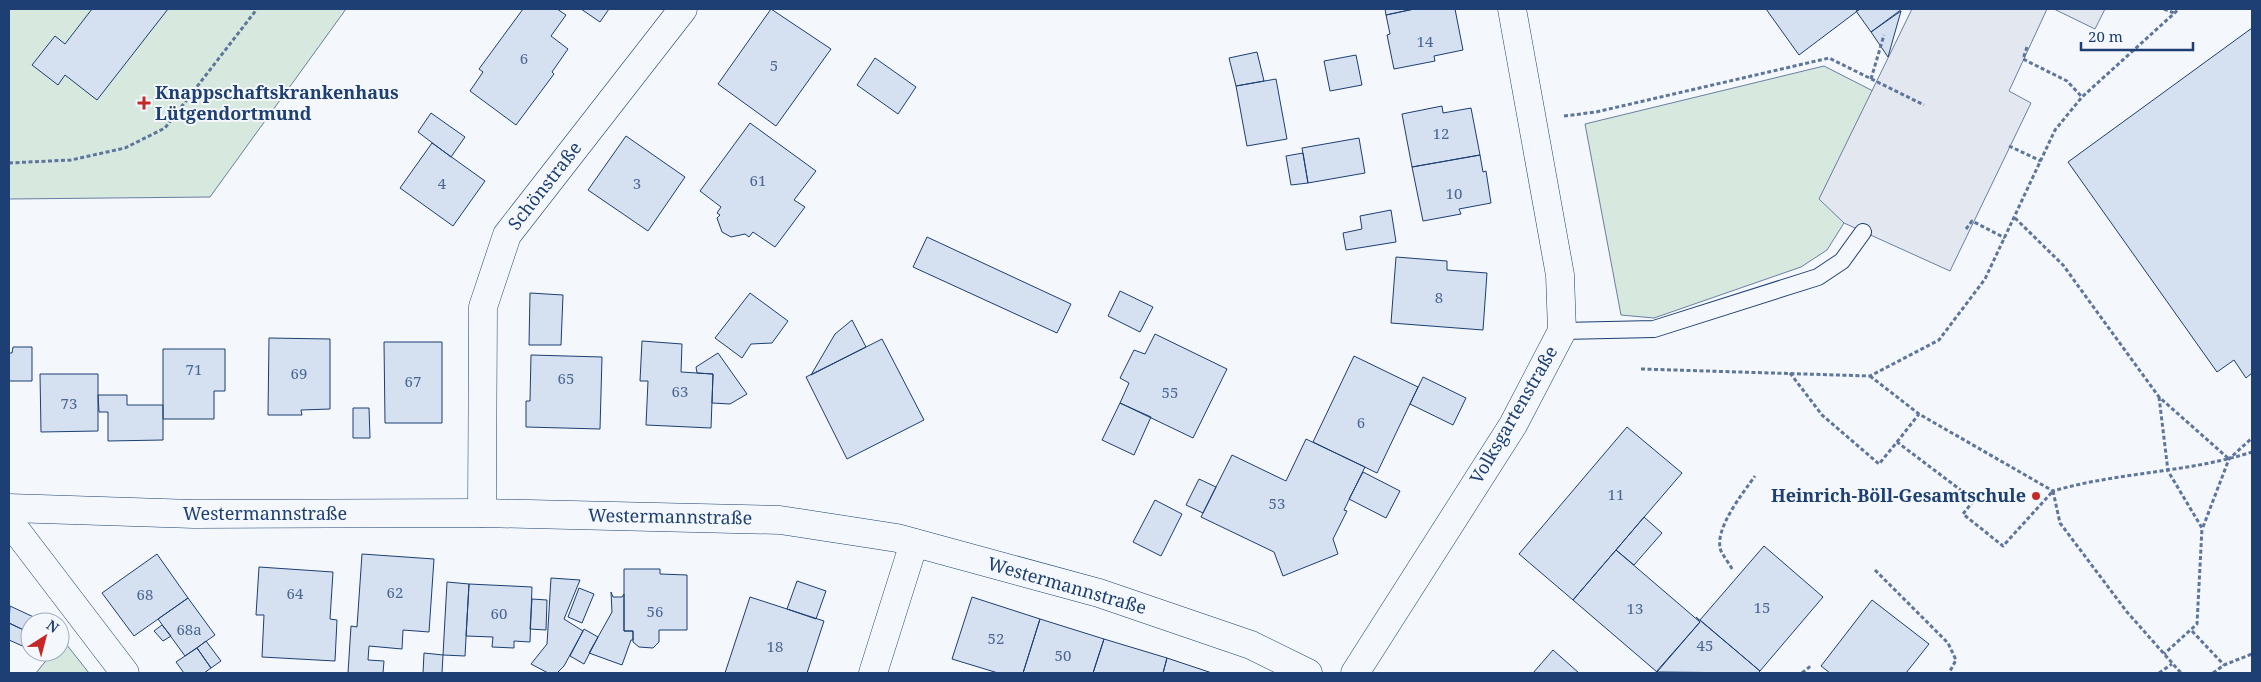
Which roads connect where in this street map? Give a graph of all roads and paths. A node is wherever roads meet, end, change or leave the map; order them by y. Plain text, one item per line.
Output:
1 (256, 9) edge
2 (684, 9) edge
3 (1512, 9) edge
4 (2164, 9) edge
5 (2179, 9) edge
6 (2174, 13) junction
7 (1884, 35) dead end
8 (2027, 47) dead end
9 (1871, 79) junction
10 (2082, 97) junction
11 (1924, 105) dead end
12 (1531, 120) junction
13 (2009, 146) dead end
14 (2040, 161) junction
15 (9, 163) edge
16 (2015, 218) junction
17 (1966, 229) dead end
18 (1863, 232) dead end
19 (2005, 238) junction
20 (1562, 331) junction
21 (1641, 369) dead end
22 (1790, 373) junction
23 (1870, 376) junction
24 (2159, 397) junction
25 (1919, 414) junction
26 (2252, 438) edge
27 (1898, 442) junction
28 (2252, 452) edge
29 (2229, 460) junction
30 (2168, 471) junction
31 (1755, 476) dead end
32 (2053, 491) junction
33 (9, 508) edge
34 (482, 513) junction
35 (9, 521) edge
36 (2202, 528) junction
37 (914, 543) junction
38 (1732, 568) dead end
39 (1875, 570) dead end
40 (2192, 631) junction
41 (2164, 654) junction
42 (2252, 654) edge
43 (2172, 664) junction
44 (1812, 665) dead end
45 (2224, 665) junction
46 (125, 673) edge
47 (873, 673) edge
48 (1308, 673) edge
49 (1354, 673) edge
50 (1802, 673) edge
51 (1949, 673) edge
52 (2158, 673) edge
53 (2181, 673) edge
54 (2213, 673) edge

1 - 15 path
2 - 34 street, Schönstraße
3 - 12 street, Volksgartenstraße
4 - 6 path
5 - 6 path
6 - 10 path
7 - 9 path
8 - 10 path
9 - 11 path
9 - 12 path
10 - 14 path
12 - 20 street, Volksgartenstraße
13 - 14 path
14 - 16 path
16 - 19 path
16 - 24 path
17 - 19 path
18 - 20 lane
19 - 23 path
20 - 49 street, Volksgartenstraße
21 - 22 path
22 - 23 path
22 - 27 path
23 - 25 path
24 - 29 path
24 - 30 path
25 - 27 path
25 - 32 path
26 - 29 path
27 - 32 path
28 - 29 path
29 - 30 path
29 - 36 path
30 - 32 path
30 - 36 path
31 - 38 path
32 - 41 path
33 - 34 street, Westermannstraße
34 - 37 street, Westermannstraße
35 - 46 street
36 - 40 path
37 - 47 street
37 - 48 street, Westermannstraße
39 - 51 path
40 - 41 path
40 - 45 path
41 - 43 path
42 - 45 path
43 - 52 path
43 - 53 path
44 - 50 path
45 - 54 path

